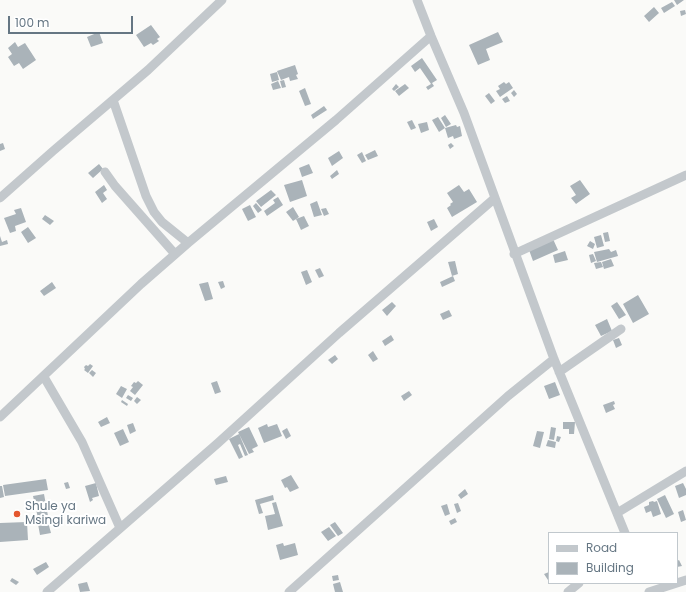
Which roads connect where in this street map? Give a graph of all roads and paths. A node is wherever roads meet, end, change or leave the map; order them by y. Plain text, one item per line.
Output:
1 (222, 0) edge
2 (417, 0) edge
3 (430, 36) junction
4 (113, 100) junction
5 (105, 172) dead end
6 (686, 174) edge
7 (0, 198) edge
8 (495, 198) junction
9 (188, 242) junction
10 (175, 254) junction
11 (514, 254) junction
12 (621, 329) dead end
13 (554, 359) junction
14 (559, 372) junction
15 (44, 377) junction
16 (0, 417) edge
17 (686, 471) edge
18 (617, 513) junction
19 (120, 528) junction
20 (626, 532) edge
21 (578, 584) edge
22 (673, 584) edge
23 (47, 592) edge
24 (289, 592) edge
25 (568, 592) edge
26 (648, 592) edge

1 - 4 street
2 - 3 street
3 - 8 street
3 - 9 street
4 - 7 street
4 - 9 street
5 - 10 street
6 - 11 street
8 - 11 street
8 - 19 street
9 - 10 street
10 - 15 street
11 - 13 street
12 - 14 street
13 - 14 street
13 - 24 street
14 - 18 street
15 - 16 street
15 - 19 street
17 - 18 street
18 - 20 street
19 - 23 street
21 - 25 street
22 - 26 street

